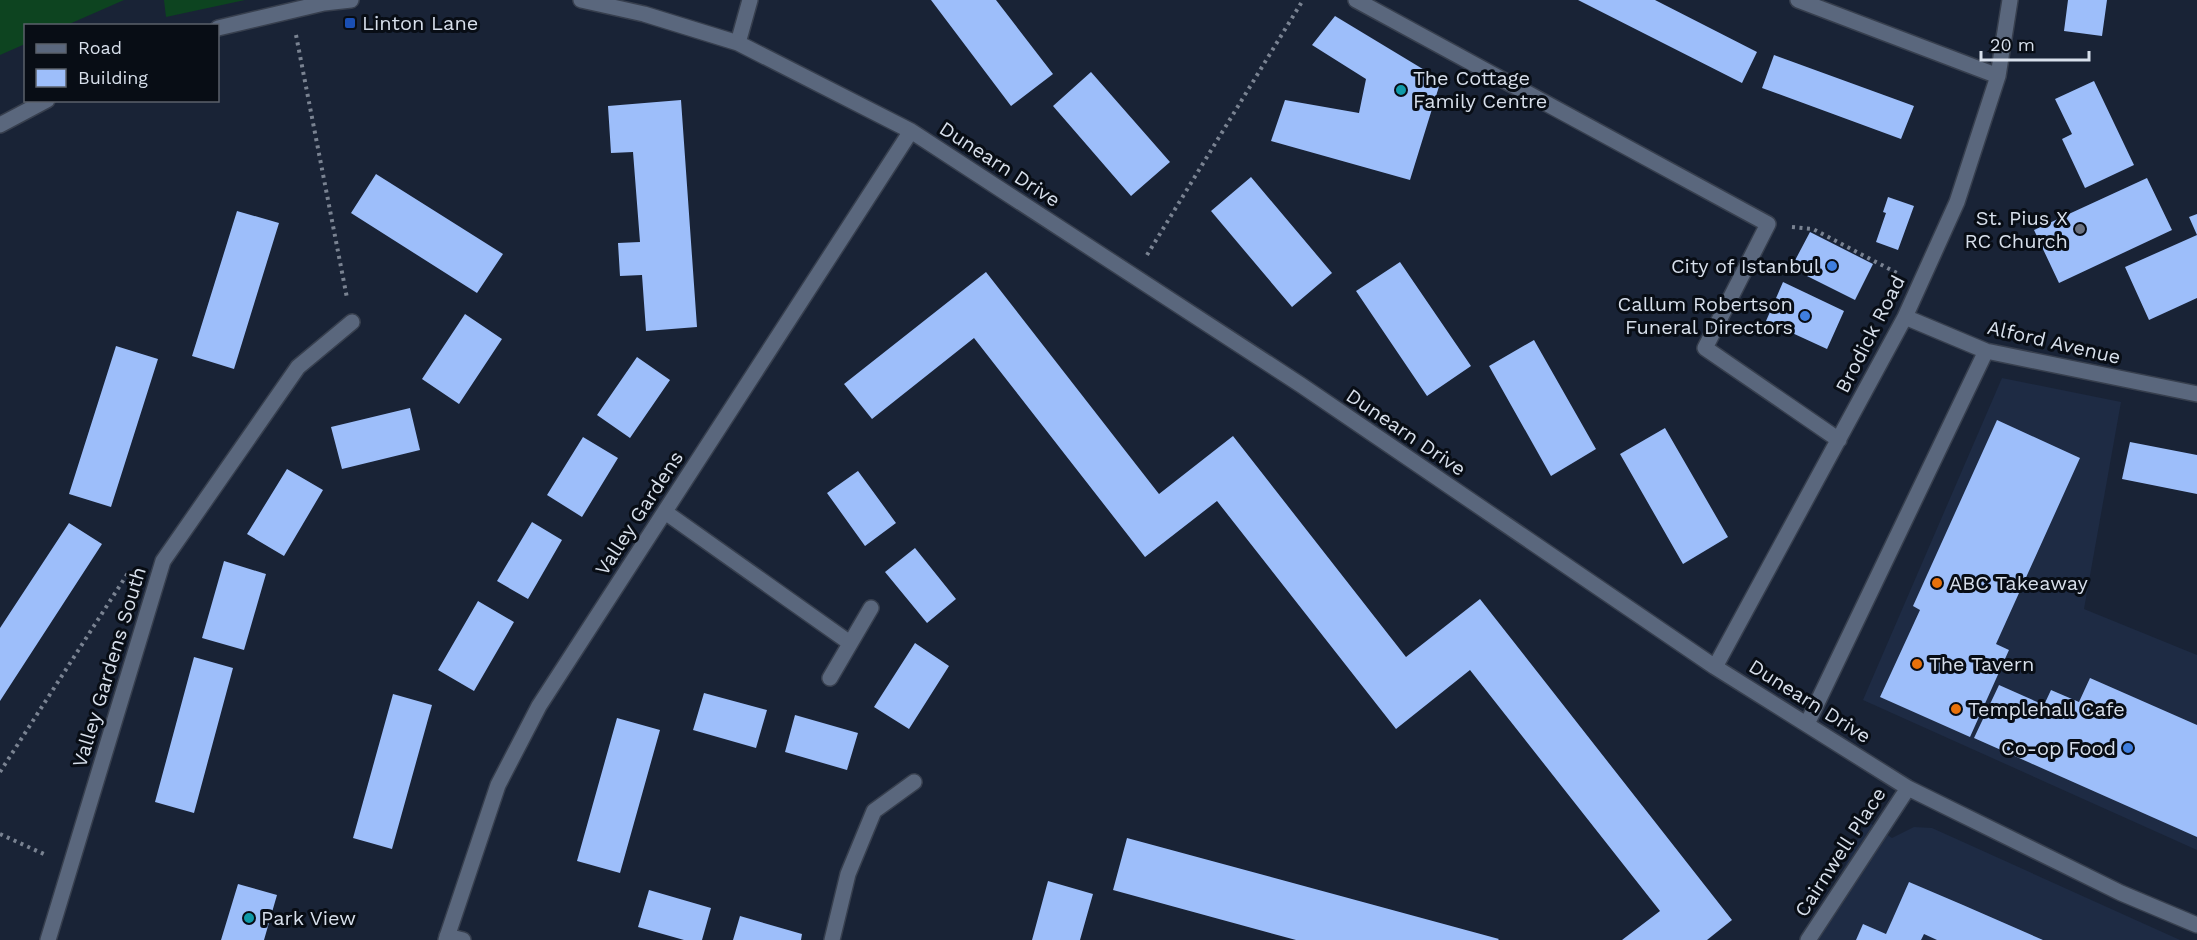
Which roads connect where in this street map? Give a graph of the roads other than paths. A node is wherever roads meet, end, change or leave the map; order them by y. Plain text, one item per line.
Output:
1 (351, 0) edge
2 (581, 0) edge
3 (750, 0) edge
4 (1356, 0) edge
5 (1798, 0) edge
6 (2010, 0) edge
7 (219, 28) edge
8 (738, 44) junction
9 (1998, 76) junction
10 (43, 102) edge
11 (0, 125) edge
12 (911, 131) junction
13 (1905, 317) junction
14 (352, 322) road end
15 (1986, 351) junction
16 (2197, 394) edge
17 (1839, 440) junction
18 (665, 512) junction
19 (871, 608) dead end
20 (850, 643) junction
21 (1715, 667) junction
22 (830, 678) dead end
23 (1807, 724) junction
24 (914, 782) dead end
25 (1908, 788) junction
26 (2197, 925) edge
27 (446, 938) edge
28 (48, 940) edge
29 (463, 940) edge
30 (832, 940) edge
31 (1808, 940) edge

1 - 7 street
2 - 8 street, Dunearn Drive
3 - 8 street
4 - 17 street
5 - 9 street
6 - 9 street, Brodick Road
8 - 12 street, Dunearn Drive
9 - 13 street, Brodick Road
10 - 11 street
12 - 18 street, Valley Gardens
12 - 21 street, Dunearn Drive
13 - 15 street, Alford Avenue
13 - 17 street, Brodick Road
14 - 28 street, Valley Gardens South
15 - 16 street, Alford Avenue
15 - 23 street
17 - 21 street, Brodick Road
18 - 20 street
18 - 27 street, Valley Gardens
19 - 20 street
20 - 22 street
21 - 23 street, Dunearn Drive
23 - 25 street, Dunearn Drive
24 - 30 street
25 - 26 street, Dunearn Drive
25 - 31 street, Cairnwell Place
27 - 29 street

